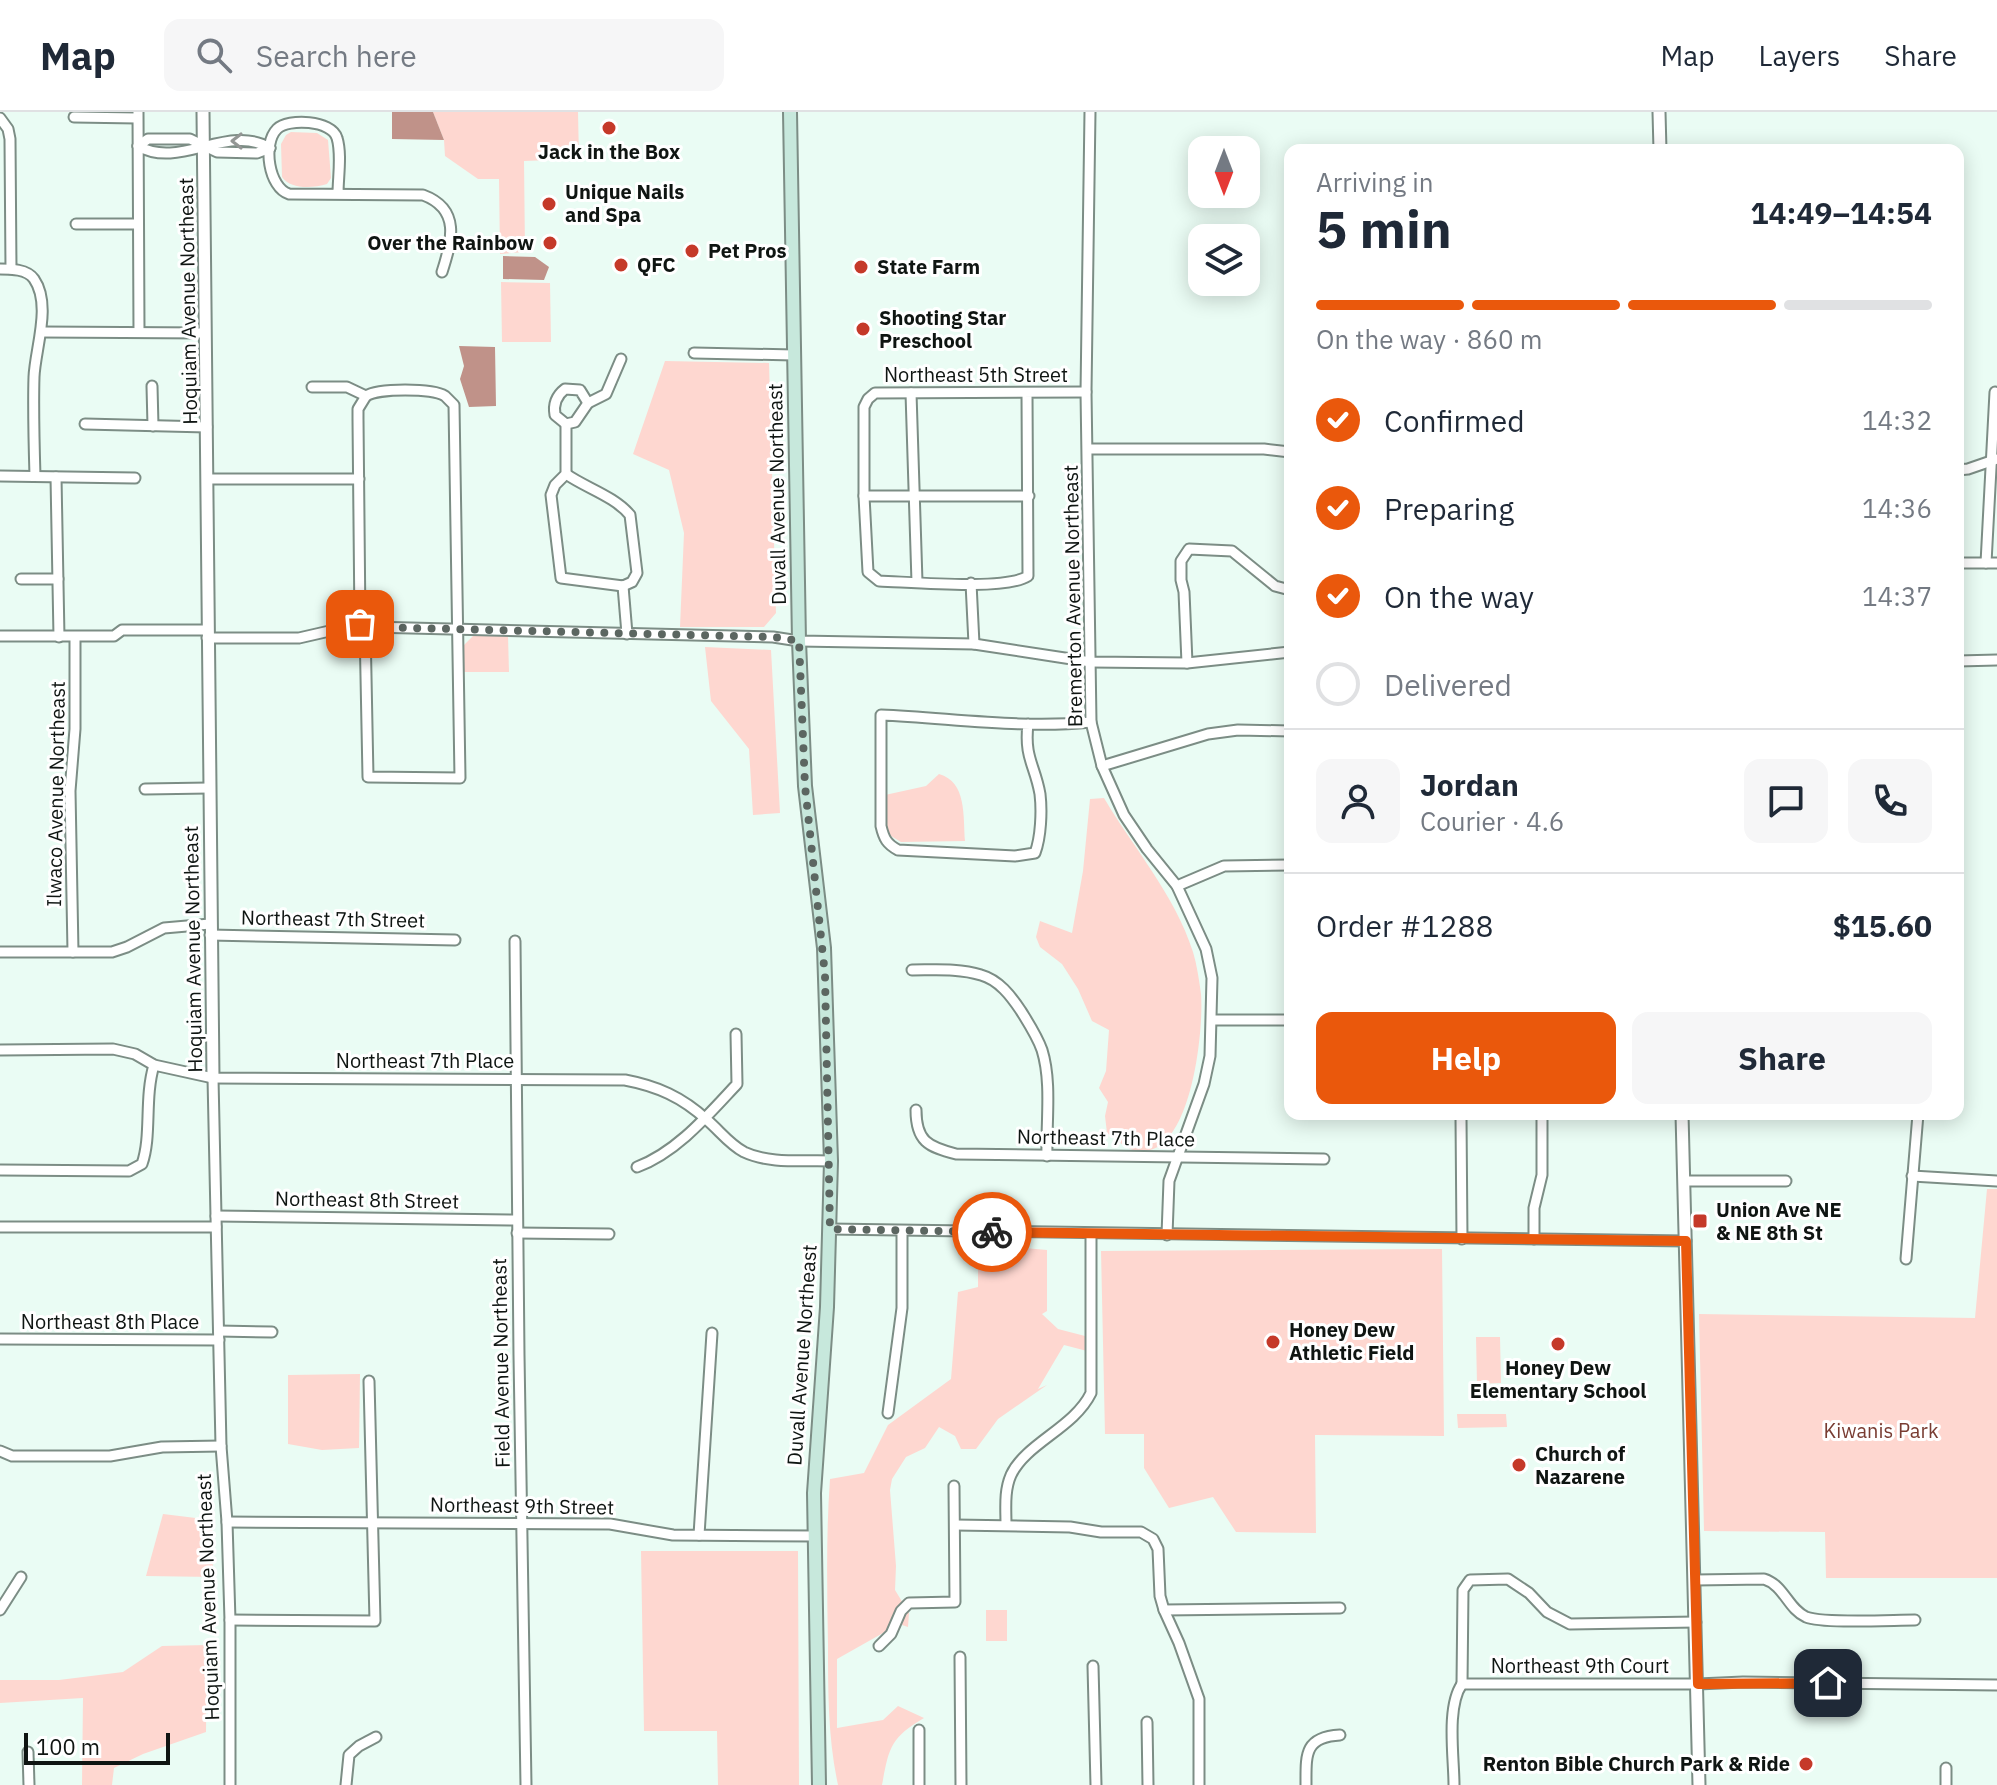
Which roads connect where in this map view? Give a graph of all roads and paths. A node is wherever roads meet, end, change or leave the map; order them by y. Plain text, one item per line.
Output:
1 (203, 112) edge
2 (790, 112) edge
3 (1090, 112) edge
4 (1659, 112) edge
5 (137, 115) edge
6 (74, 117) dead end
7 (2, 119) edge
8 (1660, 144) edge
9 (138, 146) junction
10 (203, 146) junction
11 (270, 148) junction
12 (338, 194) junction
13 (76, 224) dead end
14 (138, 224) junction
15 (5, 269) edge
16 (442, 272) dead end
17 (139, 331) junction
18 (42, 332) junction
19 (205, 333) junction
20 (694, 353) dead end
21 (794, 355) junction
22 (621, 359) dead end
23 (152, 386) dead end
24 (312, 387) dead end
25 (1086, 392) junction
26 (1995, 392) dead end
27 (911, 393) junction
28 (1027, 394) junction
29 (366, 396) junction
30 (588, 403) junction
31 (85, 424) dead end
32 (566, 424) junction
33 (153, 426) junction
34 (207, 427) junction
35 (1088, 449) junction
36 (1284, 451) edge
37 (1994, 460) edge
38 (1964, 469) edge
39 (566, 474) junction
40 (0, 476) edge
41 (35, 476) junction
42 (56, 477) junction
43 (135, 478) dead end
44 (208, 479) junction
45 (359, 479) junction
46 (864, 496) junction
47 (914, 496) junction
48 (1029, 496) junction
49 (1964, 563) edge
50 (1992, 563) edge
51 (21, 579) dead end
52 (58, 579) junction
53 (917, 582) junction
54 (971, 583) junction
55 (623, 586) junction
56 (1284, 588) edge
57 (362, 625) junction
58 (458, 628) junction
59 (207, 634) junction
60 (627, 634) junction
61 (0, 636) edge
62 (59, 637) junction
63 (75, 637) junction
64 (799, 641) junction
65 (974, 644) junction
66 (1284, 653) edge
67 (1997, 660) edge
68 (1964, 661) edge
69 (1091, 662) junction
70 (1187, 663) junction
71 (1091, 722) junction
72 (1028, 724) junction
73 (1284, 731) edge
74 (1102, 766) junction
75 (209, 788) junction
76 (145, 789) dead end
77 (1284, 865) edge
78 (1177, 886) junction
79 (210, 930) junction
80 (455, 940) dead end
81 (515, 941) dead end
82 (0, 952) edge
83 (73, 952) junction
84 (912, 970) dead end
85 (1213, 1020) junction
86 (1284, 1020) edge
87 (736, 1034) dead end
88 (0, 1050) edge
89 (154, 1065) junction
90 (213, 1078) junction
91 (515, 1079) junction
92 (916, 1110) dead end
93 (705, 1118) junction
94 (1461, 1120) edge
95 (1542, 1120) edge
96 (1682, 1120) edge
97 (1917, 1120) edge
98 (1047, 1156) junction
99 (1176, 1157) junction
100 (1324, 1159) dead end
101 (831, 1161) junction
102 (637, 1167) dead end
103 (0, 1170) edge
104 (1912, 1176) junction
105 (1685, 1181) junction
106 (1786, 1181) dead end
107 (1997, 1181) edge
108 (517, 1220) junction
109 (216, 1222) junction
110 (0, 1227) edge
111 (830, 1229) junction
112 (902, 1231) junction
113 (517, 1233) junction
114 (609, 1234) dead end
115 (1091, 1234) junction
116 (1167, 1235) junction
117 (1462, 1239) junction
118 (1534, 1239) junction
119 (1686, 1241) junction
120 (1906, 1259) dead end
121 (272, 1332) dead end
122 (712, 1333) dead end
123 (219, 1336) junction
124 (0, 1339) edge
125 (369, 1381) dead end
126 (888, 1413) dead end
127 (221, 1446) junction
128 (0, 1451) edge
129 (954, 1486) dead end
130 (372, 1520) junction
131 (227, 1522) junction
132 (522, 1523) junction
133 (955, 1525) junction
134 (1006, 1525) junction
135 (699, 1535) junction
136 (815, 1536) junction
137 (21, 1577) dead end
138 (1695, 1580) junction
139 (1340, 1608) dead end
140 (0, 1610) edge
141 (1164, 1610) junction
142 (230, 1620) junction
143 (1915, 1620) dead end
144 (1696, 1622) junction
145 (879, 1646) dead end
146 (960, 1657) dead end
147 (1093, 1666) dead end
148 (1462, 1684) junction
149 (1698, 1684) junction
150 (1997, 1685) edge
151 (1147, 1722) dead end
152 (919, 1730) dead end
153 (1340, 1735) dead end
154 (376, 1737) dead end
155 (28, 1752) dead end
156 (1946, 1768) dead end
157 (29, 1785) edge
158 (230, 1785) edge
159 (346, 1785) edge
160 (526, 1785) edge
161 (819, 1785) edge
162 (919, 1785) edge
163 (961, 1785) edge
164 (1096, 1785) edge
165 (1148, 1785) edge
166 (1199, 1785) edge
167 (1306, 1785) edge
168 (1454, 1785) edge
169 (1699, 1785) edge
170 (1946, 1785) edge

1 - 10 street, Hoquiam Avenue Northeast
2 - 21 main road, Duvall Avenue Northeast
3 - 25 street, Bremerton Avenue Northeast
4 - 8 street
5 - 6 street
5 - 9 street
7 - 15 street
9 - 10 street
9 - 14 street
10 - 11 street
10 - 19 street, Hoquiam Avenue Northeast
11 - 12 street
11 - 12 street
12 - 16 street
13 - 14 street
14 - 17 street
15 - 18 street
17 - 18 street
17 - 19 street
18 - 41 street
19 - 34 street, Hoquiam Avenue Northeast
20 - 21 street
21 - 64 main road, Duvall Avenue Northeast
22 - 30 street
23 - 33 street
24 - 29 street
25 - 28 street, Northeast 5th Street
25 - 35 street, Bremerton Avenue Northeast
26 - 37 street
27 - 28 street, Northeast 5th Street
27 - 46 street, Northeast 5th Street
27 - 47 street
28 - 48 street
29 - 45 street
29 - 58 street
30 - 32 street
30 - 32 street
31 - 33 street
32 - 39 street
33 - 34 street
34 - 44 street, Hoquiam Avenue Northeast
35 - 36 street
35 - 69 street, Bremerton Avenue Northeast
37 - 38 street
37 - 50 street
39 - 55 street
39 - 55 street
40 - 41 street
41 - 42 street
42 - 43 street
42 - 52 street
44 - 45 street
44 - 59 street, Hoquiam Avenue Northeast
45 - 57 street
46 - 47 street
46 - 53 street
47 - 48 street
47 - 53 street
48 - 54 street
49 - 50 street
51 - 52 street
52 - 62 street
53 - 54 street
54 - 65 street
55 - 60 street
56 - 70 street
57 - 58 street
57 - 58 street
57 - 59 street
58 - 60 street
59 - 63 street
59 - 75 street, Hoquiam Avenue Northeast
60 - 64 street
61 - 62 street
62 - 63 street
63 - 83 street, Ilwaco Avenue Northeast
64 - 65 street
64 - 101 main road, Duvall Avenue Northeast
65 - 69 street
66 - 70 street
67 - 68 street
69 - 70 street
69 - 71 street, Bremerton Avenue Northeast
71 - 72 street
71 - 74 street, Bremerton Avenue Northeast
72 - 72 street
73 - 74 street
74 - 78 street, Bremerton Avenue Northeast
75 - 76 street
75 - 79 street, Hoquiam Avenue Northeast
77 - 78 street
78 - 85 street, Bremerton Avenue Northeast
79 - 80 street, Northeast 7th Street
79 - 83 street, Northeast 7th Street
79 - 90 street, Hoquiam Avenue Northeast
81 - 91 street, Field Avenue Northeast
82 - 83 street, Northeast 7th Street
84 - 98 street
85 - 86 street
85 - 99 street, Bremerton Avenue Northeast
87 - 93 street
88 - 89 street, Northeast 7th Place
89 - 90 street, Northeast 7th Place
89 - 103 street
90 - 91 street, Northeast 7th Place
90 - 109 street, Hoquiam Avenue Northeast
91 - 93 street, Northeast 7th Place
91 - 108 street, Field Avenue Northeast
92 - 98 street, Northeast 7th Place
93 - 101 street, Northeast 7th Place
93 - 102 street
94 - 117 street
95 - 118 street
96 - 105 street
97 - 104 street
98 - 99 street, Northeast 7th Place
99 - 100 street, Northeast 7th Place
99 - 116 street, Bremerton Avenue Northeast
101 - 111 main road, Duvall Avenue Northeast
104 - 107 street
104 - 120 street
105 - 106 street
105 - 119 street
108 - 109 street, Northeast 8th Street
108 - 113 street, Field Avenue Northeast
109 - 110 street, Northeast 8th Street
109 - 123 street, Hoquiam Avenue Northeast
111 - 112 street
111 - 136 main road, Duvall Avenue Northeast
112 - 115 street
112 - 126 street
113 - 114 street
113 - 132 street, Field Avenue Northeast
115 - 116 street
115 - 134 street
116 - 117 street
117 - 118 street
118 - 119 street
119 - 138 street
121 - 123 street, Northeast 8th Place
122 - 135 street
123 - 124 street, Northeast 8th Place
123 - 127 street, Hoquiam Avenue Northeast
125 - 130 street
127 - 128 street
127 - 131 street, Hoquiam Avenue Northeast
129 - 133 street
130 - 131 street, Northeast 9th Street
130 - 132 street, Northeast 9th Street
130 - 142 street
131 - 142 street, Hoquiam Avenue Northeast
132 - 135 street, Northeast 9th Street
132 - 160 street, Field Avenue Northeast
133 - 134 street
133 - 145 street
134 - 141 street
135 - 136 street, Northeast 9th Street
136 - 161 main road, Duvall Avenue Northeast
137 - 140 street
138 - 143 street
138 - 144 street
139 - 141 street
141 - 166 street
142 - 158 street, Hoquiam Avenue Northeast
144 - 148 street
144 - 149 street
146 - 163 street
147 - 164 street
148 - 149 street, Northeast 9th Court
148 - 168 street
149 - 150 street, Northeast 9th Court
149 - 169 street
151 - 165 street
152 - 162 street
153 - 167 street
154 - 159 street
155 - 157 street
156 - 170 street

